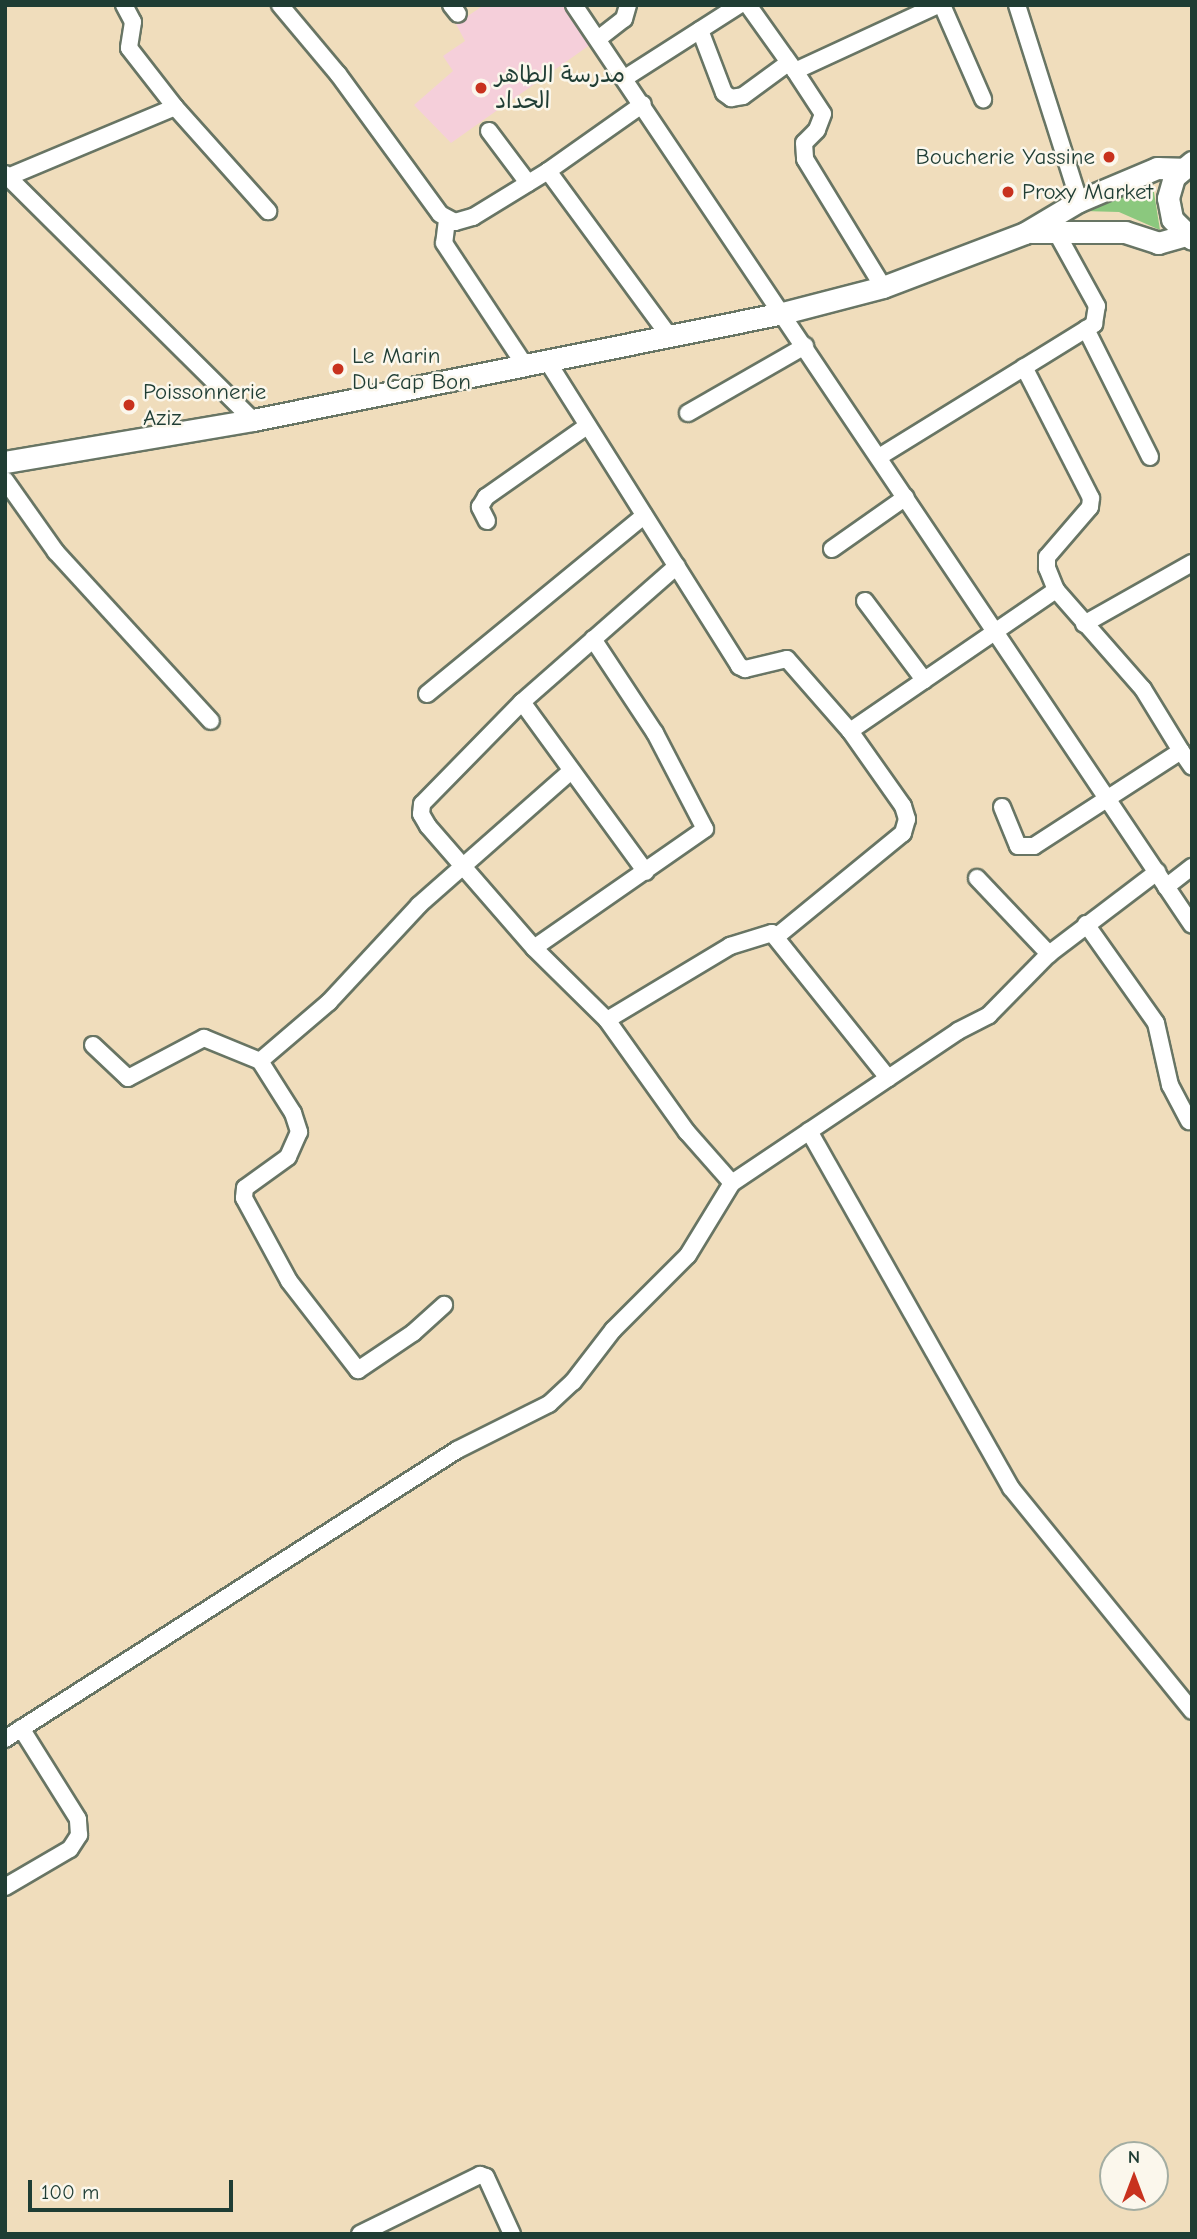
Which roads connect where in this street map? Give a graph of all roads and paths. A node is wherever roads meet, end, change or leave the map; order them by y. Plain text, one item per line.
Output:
1 (124, 5) edge
2 (280, 5) edge
3 (574, 5) edge
4 (628, 5) edge
5 (739, 5) edge
6 (748, 5) edge
7 (940, 5) edge
8 (1017, 5) edge
9 (700, 30) junction
10 (598, 39) junction
11 (792, 67) junction
12 (625, 78) junction
13 (983, 99) dead end
14 (643, 104) junction
15 (175, 107) junction
16 (489, 131) dead end
17 (1188, 162) edge
18 (548, 171) junction
19 (7, 176) edge
20 (528, 183) junction
21 (1079, 201) junction
22 (268, 211) dead end
23 (447, 220) junction
24 (1055, 230) junction
25 (1025, 233) junction
26 (1190, 238) edge
27 (883, 287) junction
28 (783, 313) junction
29 (1086, 329) junction
30 (669, 335) junction
31 (805, 345) junction
32 (546, 359) junction
33 (524, 364) junction
34 (1024, 367) junction
35 (688, 413) dead end
36 (253, 420) junction
37 (587, 426) junction
38 (879, 457) junction
39 (1150, 457) dead end
40 (5, 462) edge
41 (5, 480) edge
42 (906, 497) junction
43 (644, 516) junction
44 (487, 521) dead end
45 (832, 549) dead end
46 (1192, 563) edge
47 (677, 566) junction
48 (1056, 590) junction
49 (866, 601) dead end
50 (1084, 624) junction
51 (997, 629) junction
52 (593, 639) junction
53 (924, 680) junction
54 (427, 694) dead end
55 (522, 702) junction
56 (211, 721) dead end
57 (850, 731) junction
58 (1181, 751) junction
59 (1192, 767) edge
60 (571, 771) junction
61 (1103, 798) junction
62 (1002, 807) dead end
63 (463, 866) junction
64 (1192, 867) edge
65 (646, 872) junction
66 (1157, 872) junction
67 (977, 878) dead end
68 (1166, 887) junction
69 (1086, 924) junction
70 (1192, 925) edge
71 (777, 936) junction
72 (534, 948) junction
73 (1049, 954) junction
74 (607, 1020) junction
75 (93, 1045) dead end
76 (260, 1060) junction
77 (888, 1078) junction
78 (1189, 1121) dead end
79 (809, 1131) junction
80 (732, 1183) junction
81 (444, 1305) dead end
82 (1192, 1711) edge
83 (21, 1728) junction
84 (5, 1739) edge
85 (5, 1887) edge
86 (360, 2234) edge
87 (512, 2234) edge

1 - 15 street
2 - 23 street
3 - 10 street
4 - 10 street
5 - 9 street
6 - 11 street
7 - 11 street
7 - 13 street
8 - 21 street
9 - 11 street
9 - 12 street
10 - 12 street
11 - 27 street
12 - 14 street
14 - 18 street
14 - 28 street
15 - 19 street
15 - 22 street
16 - 20 street
17 - 21 street
17 - 26 street
18 - 20 street
18 - 30 street
19 - 36 street
20 - 23 street
21 - 25 street
23 - 33 street
24 - 25 street
24 - 26 street
24 - 29 street
25 - 27 street
27 - 28 street
28 - 30 street
28 - 31 street
29 - 34 street
29 - 39 street
30 - 32 street
31 - 35 street
31 - 38 street
32 - 33 street
32 - 37 street
33 - 36 street
34 - 38 street
34 - 48 street
36 - 40 street
37 - 43 street
37 - 44 street
38 - 42 street
41 - 56 street
42 - 45 street
42 - 51 street
43 - 47 street
43 - 54 street
46 - 50 street
47 - 52 street
47 - 57 street
48 - 50 street
48 - 51 street
49 - 53 street
50 - 58 street
51 - 53 street
51 - 61 street
52 - 55 street
52 - 65 street
53 - 57 street
55 - 60 street
55 - 63 street
57 - 71 street
58 - 59 street
58 - 61 street
60 - 63 street
60 - 65 street
61 - 62 street
61 - 66 street
63 - 72 street
63 - 76 street
64 - 68 street
65 - 72 street
66 - 68 street
66 - 69 street
67 - 73 street
68 - 70 street
69 - 73 street
69 - 78 street
71 - 74 street
71 - 77 street
72 - 74 street
73 - 77 street
74 - 80 street
75 - 76 street
76 - 81 street
77 - 79 street
79 - 80 street
79 - 82 street
80 - 83 street
83 - 84 street
83 - 85 street
86 - 87 street

